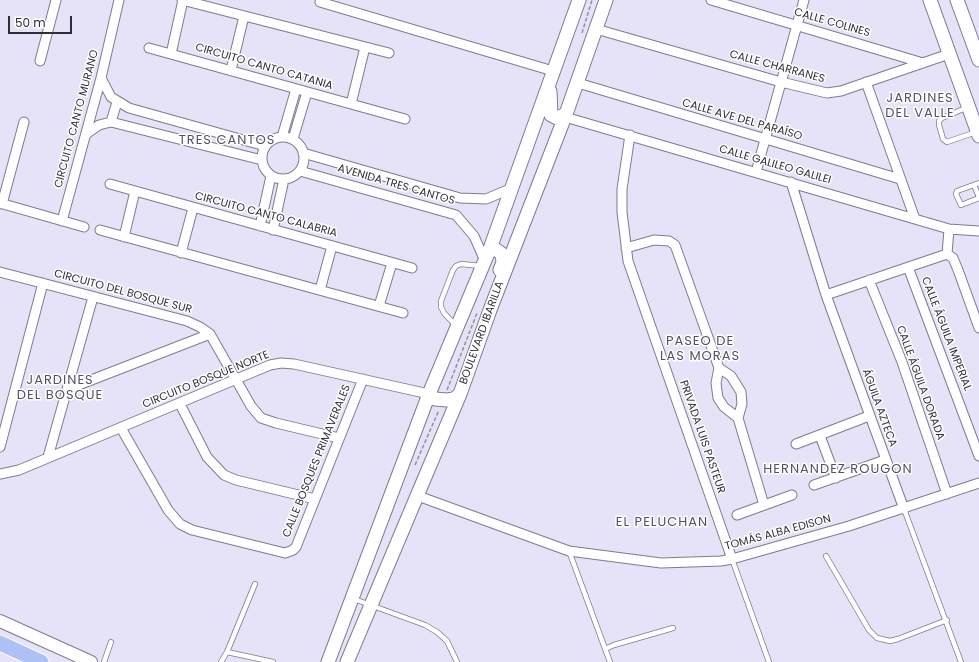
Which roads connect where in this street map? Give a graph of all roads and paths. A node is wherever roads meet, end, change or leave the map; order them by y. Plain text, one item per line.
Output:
1 (56, 0) edge
2 (119, 0) edge
3 (183, 0) edge
4 (579, 0) edge
5 (592, 0) edge
6 (606, 0) edge
7 (712, 0) edge
8 (804, 0) edge
9 (957, 0) edge
10 (320, 2) dead end
11 (933, 3) edge
12 (244, 16) junction
13 (797, 26) junction
14 (596, 29) junction
15 (973, 31) edge
16 (581, 37) dead end
17 (365, 47) junction
18 (149, 48) dead end
19 (389, 53) dead end
20 (171, 54) junction
21 (949, 54) junction
22 (979, 60) edge
23 (40, 61) dead end
24 (923, 63) junction
25 (231, 70) junction
26 (551, 77) junction
27 (101, 78) junction
28 (781, 82) junction
29 (866, 82) junction
30 (578, 83) junction
31 (296, 89) junction
32 (307, 92) junction
33 (117, 102) junction
34 (351, 104) junction
35 (968, 107) junction
36 (566, 116) junction
37 (405, 119) dead end
38 (24, 122) dead end
39 (111, 122) junction
40 (86, 134) junction
41 (978, 134) edge
42 (630, 135) junction
43 (282, 137) junction
44 (293, 139) junction
45 (766, 139) junction
46 (266, 146) junction
47 (304, 153) junction
48 (262, 160) junction
49 (300, 170) junction
50 (756, 172) junction
51 (271, 176) junction
52 (284, 179) junction
53 (900, 179) junction
54 (791, 182) junction
55 (979, 183) edge
56 (110, 184) dead end
57 (974, 185) junction
58 (510, 189) junction
59 (135, 191) junction
60 (979, 198) edge
61 (1, 203) edge
62 (193, 208) junction
63 (915, 219) junction
64 (62, 221) junction
65 (260, 226) junction
66 (84, 227) dead end
67 (949, 229) junction
68 (100, 230) dead end
69 (273, 230) junction
70 (979, 231) edge
71 (124, 236) junction
72 (332, 246) junction
73 (491, 246) junction
74 (626, 248) junction
75 (181, 253) junction
76 (944, 254) junction
77 (392, 263) junction
78 (484, 264) junction
79 (908, 266) junction
80 (412, 268) dead end
81 (0, 272) edge
82 (869, 280) junction
83 (43, 283) junction
84 (320, 290) junction
85 (826, 295) junction
86 (93, 296) junction
87 (379, 306) junction
88 (484, 310) junction
89 (403, 313) dead end
90 (457, 328) junction
91 (979, 328) edge
92 (210, 334) junction
93 (719, 368) junction
94 (237, 379) junction
95 (362, 379) junction
96 (68, 390) junction
97 (429, 394) junction
98 (460, 394) junction
99 (443, 400) junction
100 (180, 404) junction
101 (869, 416) junction
102 (738, 418) junction
103 (121, 428) junction
104 (820, 436) junction
105 (339, 438) junction
106 (796, 444) dead end
107 (0, 447) edge
108 (979, 456) edge
109 (48, 457) junction
110 (885, 460) junction
111 (414, 466) dead end
112 (0, 474) edge
113 (836, 478) junction
114 (979, 483) edge
115 (814, 485) dead end
116 (947, 494) junction
117 (792, 495) dead end
118 (418, 496) junction
119 (315, 498) junction
120 (764, 505) junction
121 (904, 509) junction
122 (737, 515) dead end
123 (569, 551) junction
124 (826, 556) dead end
125 (732, 559) junction
126 (254, 584) dead end
127 (353, 599) junction
128 (371, 605) junction
129 (947, 620) junction
130 (0, 621) edge
131 (673, 628) dead end
132 (111, 642) dead end
133 (0, 643) edge
134 (605, 649) junction
135 (227, 652) junction
136 (41, 662) edge
137 (91, 662) edge
138 (104, 662) edge
139 (221, 662) edge
140 (273, 662) edge
141 (328, 662) edge
142 (347, 662) edge
143 (457, 662) edge
144 (610, 662) edge
145 (769, 662) edge
146 (961, 662) edge

1 - 23 street
2 - 27 street, CIRCUITO CANTO MURANO
3 - 12 street
3 - 20 street
4 - 26 main road, BOULEVARD IBARILLA
5 - 16 path
6 - 14 main road, BOULEVARD IBARILLA
7 - 13 street, CALLE COLINES
8 - 13 street
9 - 15 main road
10 - 26 street
11 - 21 main road
12 - 17 street
12 - 25 street
13 - 24 street, CALLE COLINES
13 - 28 street
14 - 28 street, CALLE CHARRANES
14 - 30 main road, BOULEVARD IBARILLA
15 - 22 main road
17 - 19 street
17 - 34 street
18 - 20 street, CIRCUITO CANTO CATANIA
20 - 25 street, CIRCUITO CANTO CATANIA
21 - 24 street, CALLE CHARRANES
21 - 35 main road
24 - 29 street, CALLE CHARRANES
25 - 31 street, CIRCUITO CANTO CATANIA
26 - 36 main road
26 - 58 main road, BOULEVARD IBARILLA
27 - 33 street
27 - 40 street, CIRCUITO CANTO MURANO
28 - 29 street, CALLE CHARRANES
28 - 45 street
29 - 53 street
30 - 36 main road, BOULEVARD IBARILLA
30 - 45 street, CALLE AVE DEL PARAÍSO
31 - 32 street, CIRCUITO CANTO CATANIA
31 - 43 street
32 - 34 street, CIRCUITO CANTO CATANIA
32 - 44 street
33 - 39 street
33 - 46 street
34 - 37 street, CIRCUITO CANTO CATANIA
35 - 41 main road
35 - 41 lane
36 - 42 street, CALLE GALILEO GALILEI
36 - 88 main road, BOULEVARD IBARILLA
38 - 61 street
39 - 40 street
39 - 48 street
40 - 64 street, CIRCUITO CANTO MURANO
42 - 50 street, CALLE GALILEO GALILEI
42 - 74 street, PRIVADA LUIS PASTEUR
43 - 44 street
43 - 46 street
44 - 47 street
45 - 50 street
45 - 53 street, CALLE AVE DEL PARAÍSO
46 - 48 street
47 - 49 street
47 - 58 street, AVENIDA TRES CANTOS
48 - 51 street
49 - 52 street
49 - 78 street, AVENIDA TRES CANTOS
50 - 54 street, CALLE GALILEO GALILEI
51 - 52 street
51 - 65 street
52 - 69 street
53 - 63 street
54 - 63 street, CALLE GALILEO GALILEI
54 - 85 street, ÁGUILA AZTECA
55 - 57 lane
56 - 59 street, CIRCUITO CANTO CALABRIA
57 - 60 lane
57 - 60 lane
58 - 73 main road, BOULEVARD IBARILLA
59 - 62 street, CIRCUITO CANTO CALABRIA
59 - 71 street
61 - 64 street
62 - 65 street, CIRCUITO CANTO CALABRIA
62 - 75 street
63 - 67 street, CALLE GALILEO GALILEI
64 - 66 street
65 - 69 street, CIRCUITO CANTO CALABRIA
67 - 70 street, CALLE GALILEO GALILEI
67 - 76 street
68 - 71 street
69 - 72 street, CIRCUITO CANTO CALABRIA
71 - 75 street
72 - 77 street, CIRCUITO CANTO CALABRIA
72 - 84 street
73 - 78 main road, BOULEVARD IBARILLA
73 - 88 main road
74 - 93 street
74 - 125 street, PRIVADA LUIS PASTEUR
75 - 84 street
76 - 79 street
76 - 91 street
77 - 80 street, CIRCUITO CANTO CALABRIA
77 - 87 street
78 - 90 main road, BOULEVARD IBARILLA
78 - 90 lane
79 - 82 street
79 - 108 street, CALLE ÁGUILA IMPERIAL
81 - 83 street, CIRCUITO DEL BOSQUE SUR
82 - 85 street
82 - 116 street, CALLE ÁGUILA DORADA
83 - 86 street, CIRCUITO DEL BOSQUE SUR
83 - 107 street
84 - 87 street
85 - 101 street, ÁGUILA AZTECA
86 - 92 street, CIRCUITO DEL BOSQUE SUR
86 - 96 street
87 - 89 street
88 - 98 main road, BOULEVARD IBARILLA
88 - 99 path
90 - 97 main road, BOULEVARD IBARILLA
92 - 94 street, CIRCUITO DEL BOSQUE SUR
92 - 96 street
93 - 102 street
93 - 102 street
94 - 95 street, CIRCUITO BOSQUE NORTE
94 - 100 street, CIRCUITO BOSQUE NORTE
94 - 105 street, CIRCUITO DEL BOSQUE SUR
95 - 97 street, CIRCUITO BOSQUE NORTE
95 - 105 street, CALLE BOSQUES PRIMAVERALES
96 - 109 street
97 - 99 main road
97 - 127 main road, BOULEVARD IBARILLA
98 - 99 main road
98 - 118 main road, BOULEVARD IBARILLA
99 - 111 path
100 - 103 street, CIRCUITO BOSQUE NORTE
100 - 119 street
101 - 104 street
101 - 110 street, ÁGUILA AZTECA
102 - 120 street
103 - 109 street, CIRCUITO BOSQUE NORTE
103 - 119 street, CALLE BOSQUES PRIMAVERALES
104 - 106 street
104 - 113 street
105 - 119 street, CALLE BOSQUES PRIMAVERALES
109 - 112 street, CIRCUITO BOSQUE NORTE
110 - 113 street
110 - 121 street, ÁGUILA AZTECA
113 - 115 street
114 - 116 street, TOMÁS ALBA EDISON
116 - 121 street, TOMÁS ALBA EDISON
117 - 120 street
118 - 123 street, TOMÁS ALBA EDISON
118 - 128 main road, BOULEVARD IBARILLA
120 - 122 street
121 - 125 street, TOMÁS ALBA EDISON
121 - 129 lane, ÁGUILA AZTECA
123 - 125 street, TOMÁS ALBA EDISON
123 - 134 lane
124 - 129 lane
125 - 145 lane
126 - 135 lane
127 - 128 lane
127 - 141 main road, BOULEVARD IBARILLA
128 - 142 main road, BOULEVARD IBARILLA
128 - 143 lane
129 - 146 lane, ÁGUILA AZTECA
130 - 137 street
131 - 134 lane
132 - 138 lane
133 - 136 main road
134 - 144 lane
135 - 139 lane
135 - 140 lane

